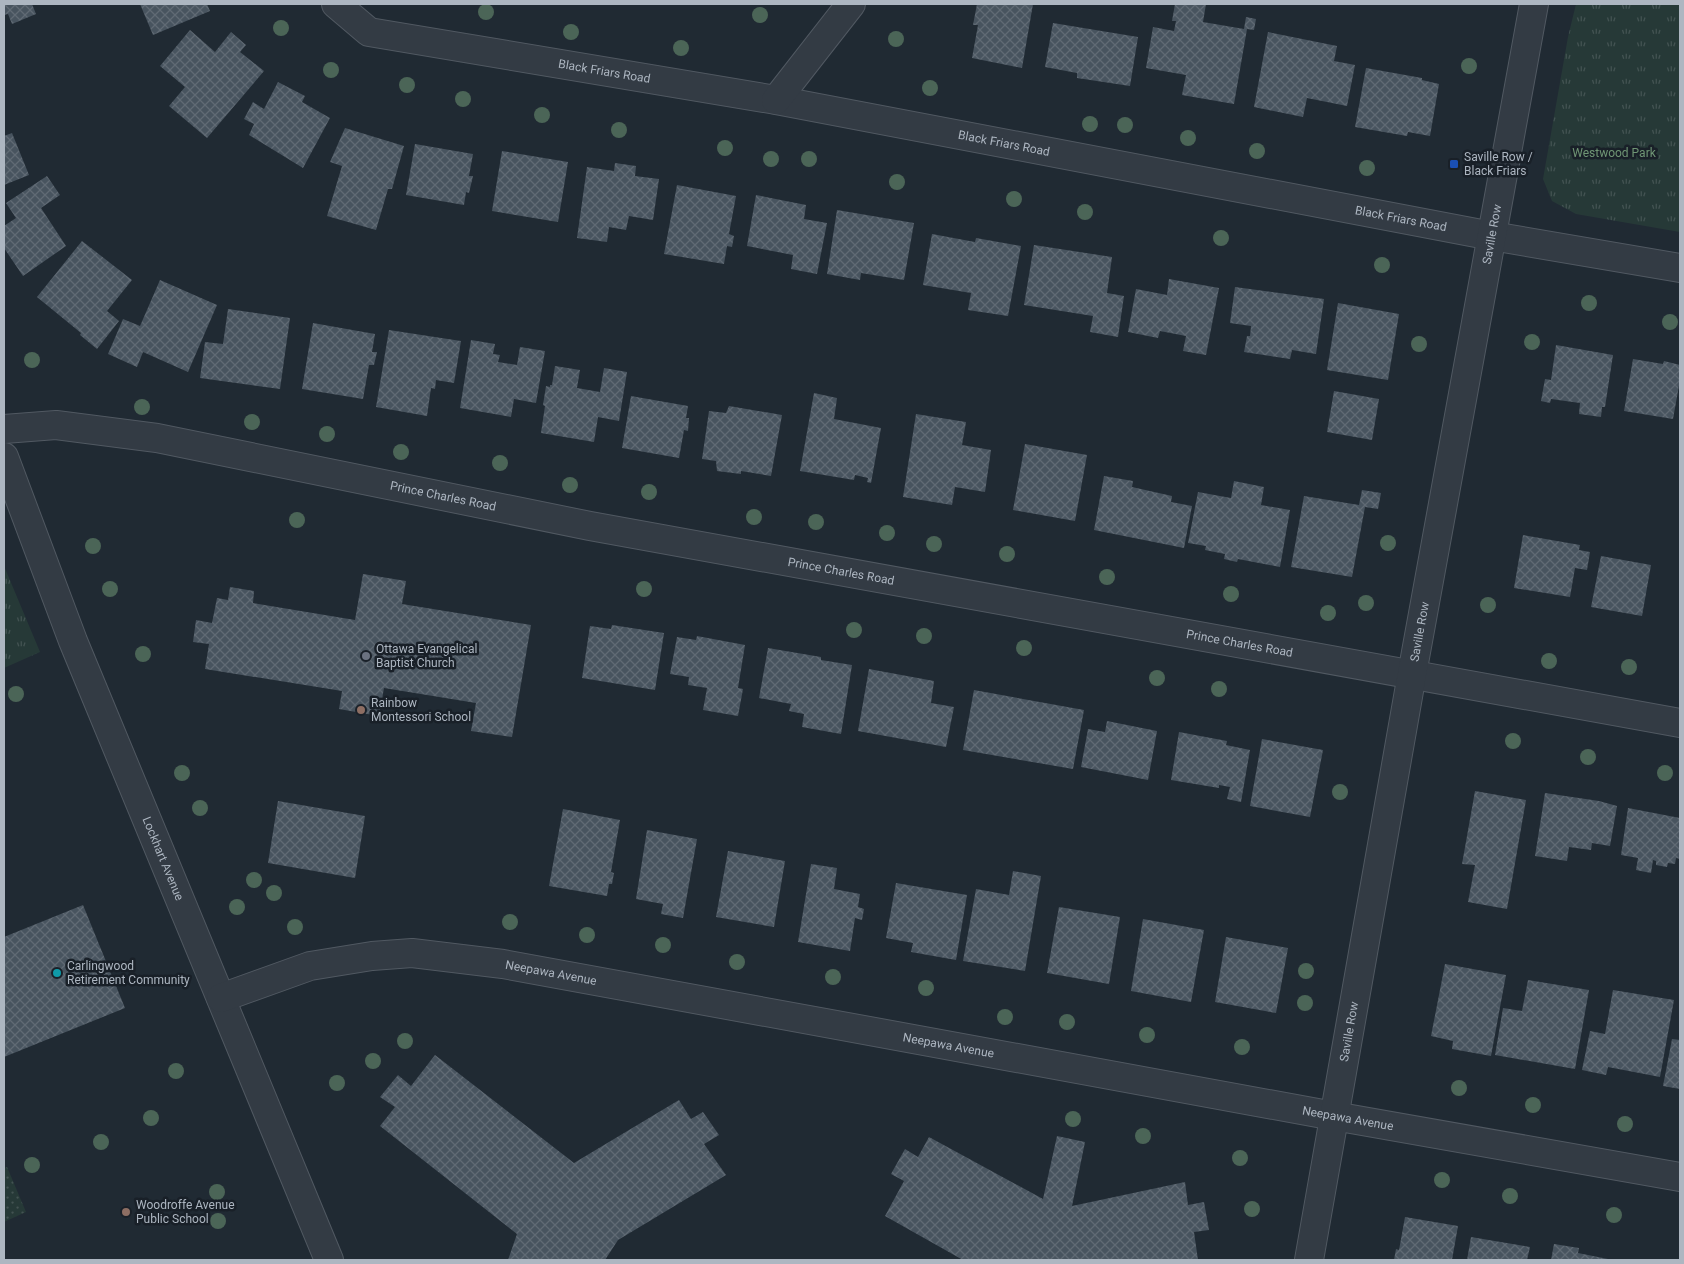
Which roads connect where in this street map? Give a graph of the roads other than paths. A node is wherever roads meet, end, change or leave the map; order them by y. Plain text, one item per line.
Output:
1 (336, 4) edge
2 (851, 4) edge
3 (1534, 4) edge
4 (776, 100) junction
5 (1492, 236) junction
6 (1680, 268) edge
7 (4, 429) edge
8 (4, 457) edge
9 (1412, 674) junction
10 (1680, 723) edge
11 (221, 998) junction
12 (1334, 1116) junction
13 (1680, 1176) edge
14 (329, 1260) edge
15 (1309, 1260) edge

1 - 4 street, Black Friars Road
2 - 4 street
3 - 5 street, Saville Row
4 - 5 street, Black Friars Road
5 - 6 street, Black Friars Road
5 - 9 street, Saville Row
7 - 9 street, Prince Charles Road
8 - 11 street, Lockhart Avenue
9 - 10 street, Prince Charles Road
9 - 12 street, Saville Row
11 - 12 street, Neepawa Avenue
11 - 14 street, Lockhart Avenue
12 - 13 street, Neepawa Avenue
12 - 15 street, Saville Row

